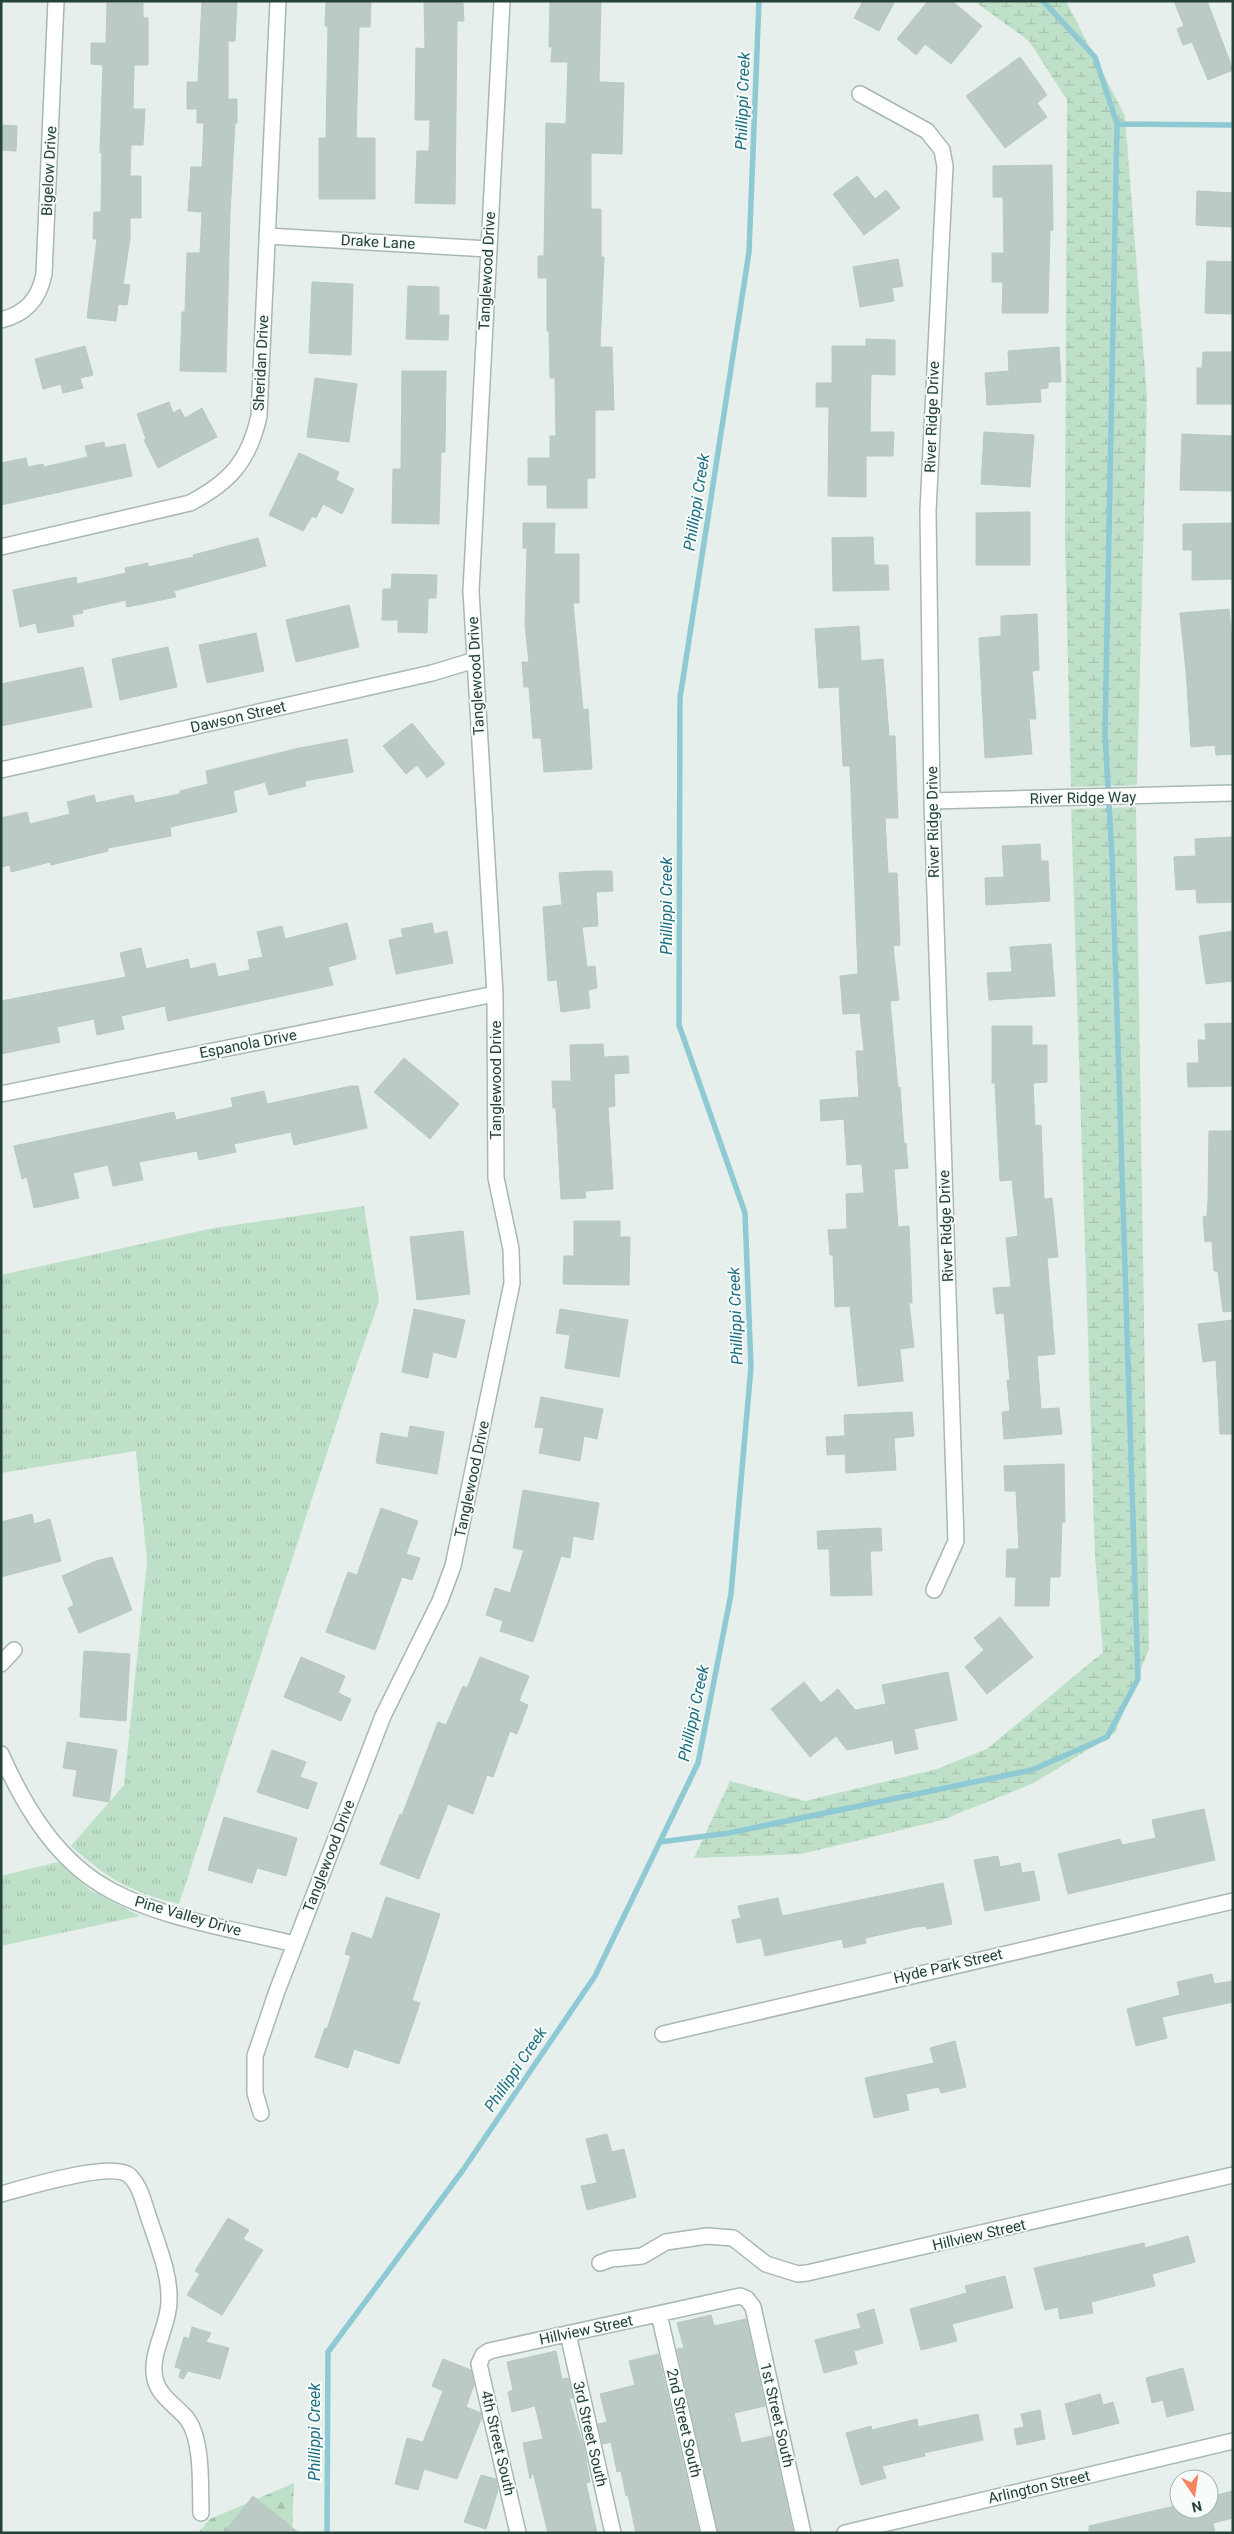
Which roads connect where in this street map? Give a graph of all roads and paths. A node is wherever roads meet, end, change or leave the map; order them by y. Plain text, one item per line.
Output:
1 (56, 1) edge
2 (278, 1) edge
3 (502, 1) edge
4 (860, 94) dead end
5 (268, 236) junction
6 (488, 248) junction
7 (1, 320) edge
8 (1, 547) edge
9 (475, 660) junction
10 (1, 770) edge
11 (1233, 793) edge
12 (932, 801) junction
13 (495, 994) junction
14 (1, 1094) edge
15 (934, 1590) dead end
16 (14, 1650) dead end
17 (1, 1664) edge
18 (1, 1754) edge
19 (1233, 1901) edge
20 (295, 1944) junction
21 (663, 2034) dead end
22 (261, 2113) dead end
23 (1233, 2175) edge
24 (1, 2194) edge
25 (600, 2263) dead end
26 (747, 2299) joint
27 (659, 2314) junction
28 (568, 2334) junction
29 (483, 2355) joint
30 (1233, 2441) edge
31 (201, 2513) dead end
32 (518, 2533) edge
33 (614, 2533) edge
34 (709, 2533) edge
35 (804, 2533) edge
36 (845, 2533) edge

1 - 7 street, Bigelow Drive
2 - 5 street, Sheridan Drive
3 - 6 street, Tanglewood Drive
4 - 12 street, River Ridge Drive
5 - 6 street, Drake Lane
5 - 8 street, Sheridan Drive
6 - 9 street, Tanglewood Drive
9 - 10 street, Dawson Street
9 - 13 street, Tanglewood Drive
11 - 12 street, River Ridge Way
12 - 15 street, River Ridge Drive
13 - 14 street, Espanola Drive
13 - 20 street, Tanglewood Drive
16 - 17 street
18 - 20 street, Pine Valley Drive
19 - 21 street, Hyde Park Street
20 - 22 street, Tanglewood Drive
23 - 25 street, Hillview Street
24 - 31 street
26 - 27 street, Hillview Street
26 - 35 street, 1st Street South
27 - 28 street, Hillview Street
27 - 34 street, 2nd Street South
28 - 29 street, Hillview Street
28 - 33 street, 3rd Street South
29 - 32 street, 4th Street South
30 - 36 street, Arlington Street

